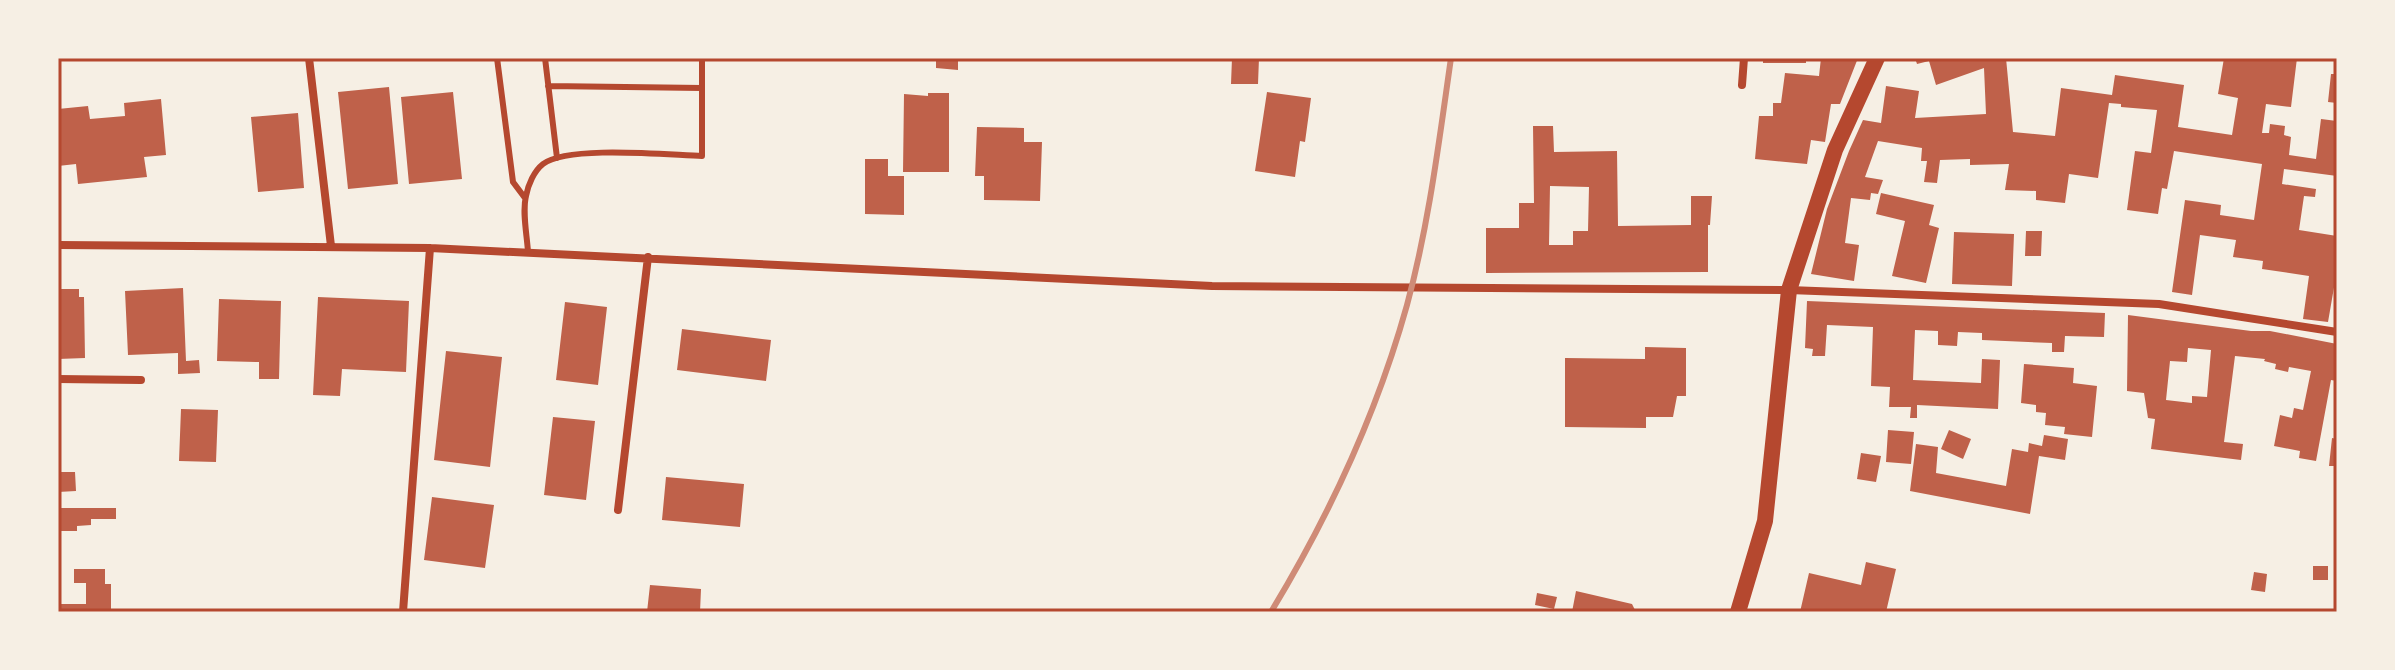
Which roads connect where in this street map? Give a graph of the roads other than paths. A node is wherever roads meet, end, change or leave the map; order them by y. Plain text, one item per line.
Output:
1 (309, 58) edge
2 (497, 58) edge
3 (545, 58) edge
4 (702, 58) edge
5 (1744, 58) edge
6 (1877, 58) edge
7 (1742, 85) dead end
8 (548, 86) junction
9 (702, 88) junction
10 (557, 158) junction
11 (525, 198) junction
12 (58, 245) edge
13 (331, 246) junction
14 (430, 248) junction
15 (528, 252) junction
16 (648, 257) junction
17 (1789, 290) junction
18 (2337, 332) edge
19 (58, 379) edge
20 (141, 380) dead end
21 (618, 510) dead end
22 (403, 612) edge
23 (1738, 612) edge

1 - 13 street
2 - 11 lane
3 - 8 lane
4 - 9 lane
5 - 7 street
6 - 17 main road
8 - 9 lane
8 - 10 lane
9 - 10 lane
10 - 11 lane
11 - 15 lane
12 - 13 street
13 - 14 street
14 - 15 street
14 - 22 street
15 - 16 street
16 - 17 street
16 - 21 street
17 - 18 street
17 - 23 main road
19 - 20 street

